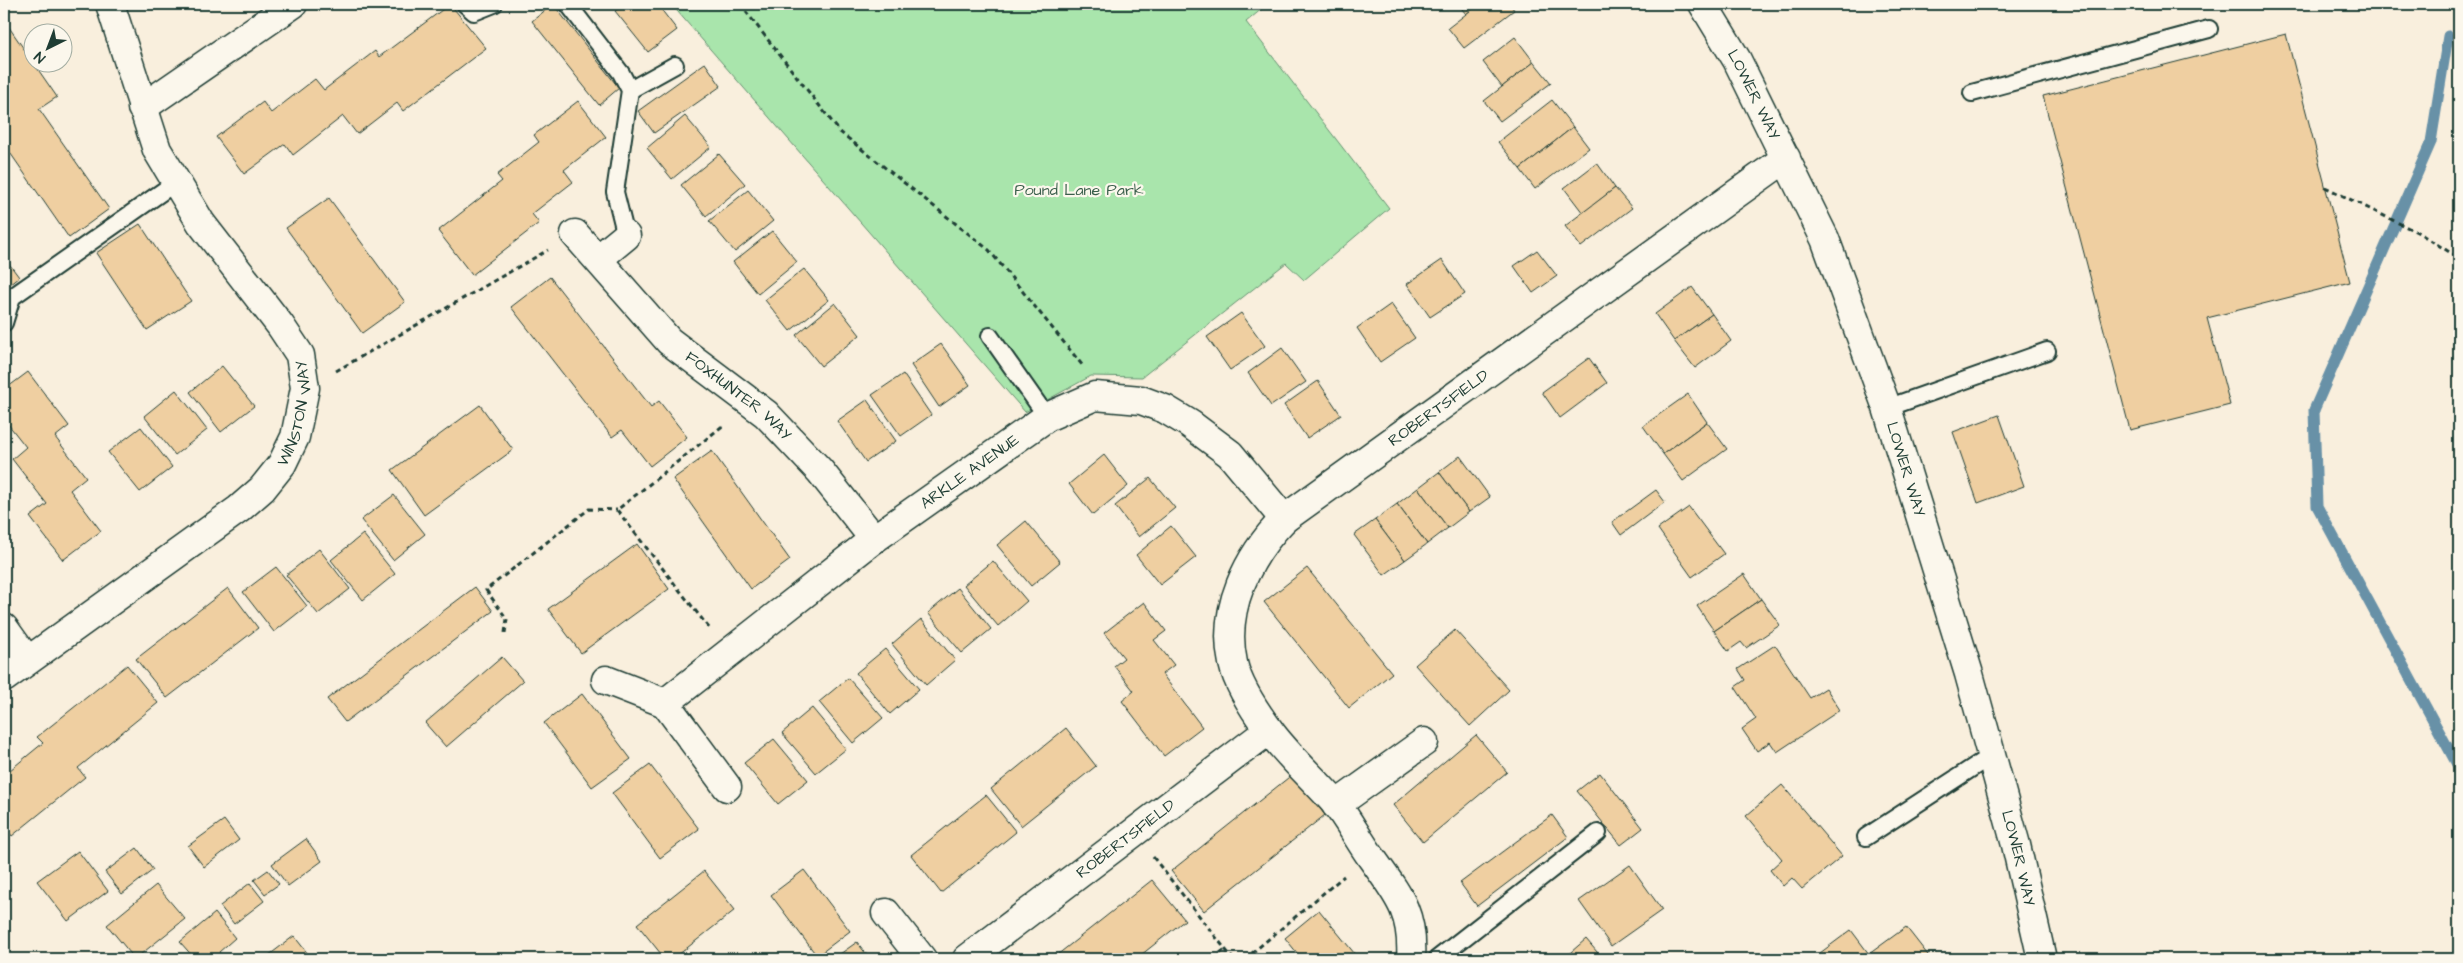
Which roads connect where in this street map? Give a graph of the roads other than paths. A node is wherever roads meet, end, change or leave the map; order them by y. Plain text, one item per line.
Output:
1 (110, 4) edge
2 (293, 4) edge
3 (465, 4) edge
4 (494, 4) edge
5 (568, 4) edge
6 (1703, 4) edge
7 (2209, 29) dead end
8 (675, 65) dead end
9 (630, 90) junction
10 (1972, 93) dead end
11 (142, 108) junction
12 (1786, 158) junction
13 (176, 182) junction
14 (575, 234) road end
15 (626, 236) joint
16 (598, 259) junction
17 (4, 323) edge
18 (990, 336) dead end
19 (2047, 351) dead end
20 (1887, 408) junction
21 (1047, 417) junction
22 (1284, 519) junction
23 (874, 539) junction
24 (4, 628) edge
25 (27, 660) junction
26 (4, 678) edge
27 (606, 680) dead end
28 (666, 703) junction
29 (1269, 730) junction
30 (1424, 742) dead end
31 (1992, 755) junction
32 (727, 787) dead end
33 (1336, 805) junction
34 (1598, 833) dead end
35 (1866, 837) dead end
36 (886, 913) dead end
37 (980, 955) edge
38 (922, 959) edge
39 (1411, 959) edge
40 (1437, 959) edge
41 (2042, 959) edge

1 - 11 street, WINSTON WAY
2 - 11 street
3 - 4 lane
5 - 9 lane
6 - 12 street, LOWER WAY
7 - 10 lane
8 - 9 lane
9 - 15 lane
11 - 13 street, WINSTON WAY
12 - 20 street, LOWER WAY
12 - 22 street, ROBERTSFIELD
13 - 17 lane
13 - 25 street, WINSTON WAY
14 - 16 street, FOXHUNTER WAY
15 - 16 street
16 - 23 street, FOXHUNTER WAY
18 - 21 lane
19 - 20 lane
20 - 31 street, LOWER WAY
21 - 22 street, ARKLE AVENUE
21 - 23 street, ARKLE AVENUE
22 - 29 street, ROBERTSFIELD
23 - 28 street, ARKLE AVENUE
24 - 25 street
25 - 26 street, WINSTON WAY
27 - 28 street
28 - 32 street
29 - 33 street, ROBERTSFIELD
29 - 37 street, ROBERTSFIELD
30 - 33 street
31 - 35 lane
31 - 41 street, LOWER WAY
33 - 39 street, ROBERTSFIELD
34 - 40 lane
36 - 38 street

